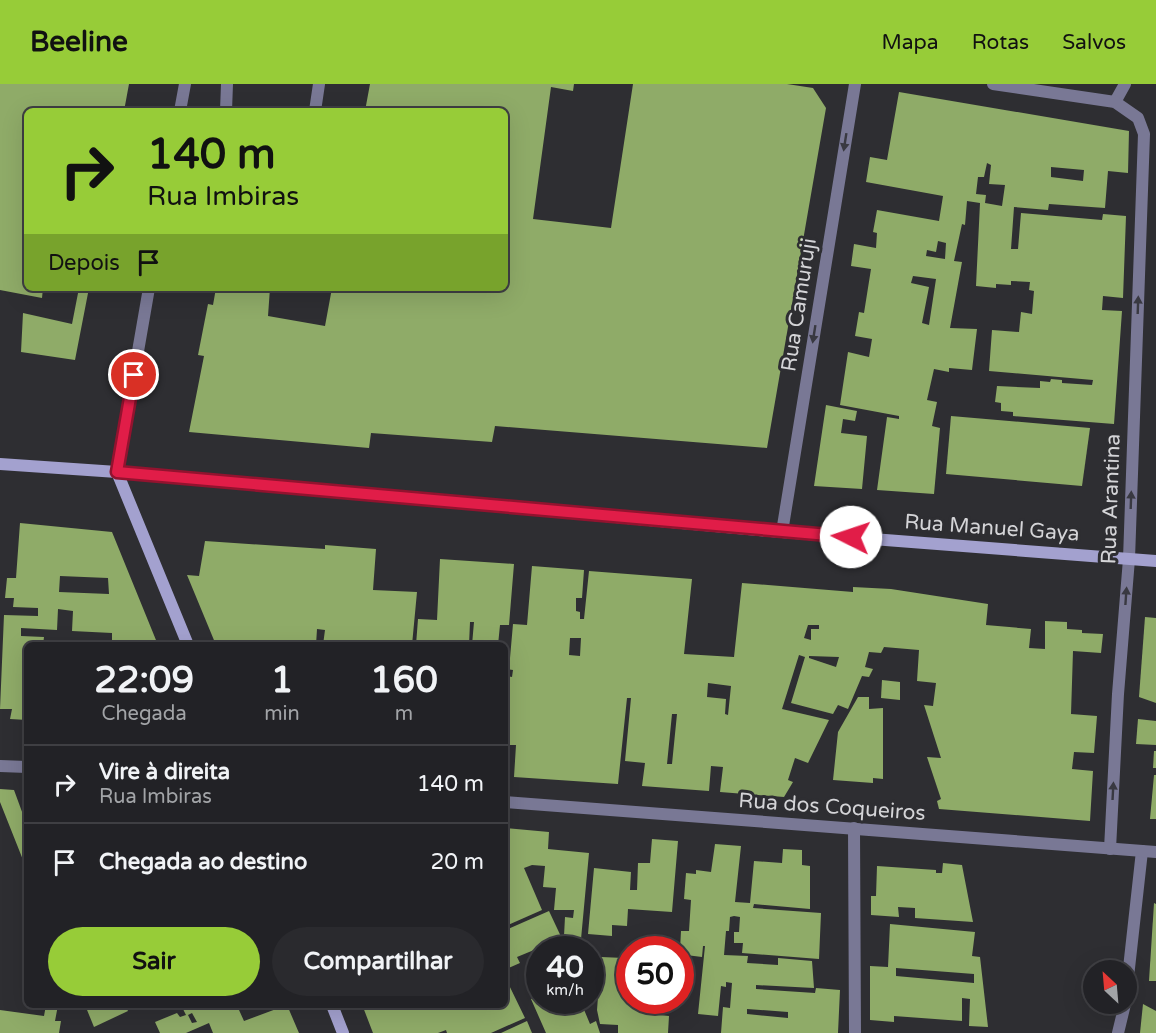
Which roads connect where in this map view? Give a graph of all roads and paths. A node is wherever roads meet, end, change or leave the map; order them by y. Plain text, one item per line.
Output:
1 (185, 84) edge
2 (227, 84) edge
3 (319, 84) edge
4 (855, 84) edge
5 (993, 84) edge
6 (1125, 84) edge
7 (1115, 102) junction
8 (181, 108) edge
9 (226, 108) edge
10 (315, 108) edge
11 (148, 291) edge
12 (0, 464) edge
13 (117, 472) junction
14 (782, 532) junction
15 (1129, 558) junction
16 (1156, 561) edge
17 (187, 642) edge
18 (0, 766) edge
19 (24, 768) edge
20 (508, 802) edge
21 (854, 828) junction
22 (1110, 849) junction
23 (1142, 850) junction
24 (1156, 852) edge
25 (1130, 960) edge
26 (333, 1008) edge
27 (1123, 1014) edge
28 (343, 1033) edge
29 (855, 1033) edge
30 (1119, 1033) edge

1 - 8 street
2 - 9 street
3 - 10 street
4 -> 14 street, Rua Camuruji
5 - 7 street
6 - 7 street
15 -> 7 street, Rua Arantina
11 - 13 street
12 - 13 main road, Rua Manuel Gaya
13 - 14 main road, Rua Manuel Gaya
13 - 17 main road
14 - 15 main road, Rua Manuel Gaya
15 - 16 main road, Rua Manuel Gaya
22 -> 15 street, Rua Arantina
18 - 19 street
20 - 21 street, Rua dos Coqueiros
21 - 22 street, Rua dos Coqueiros
21 - 29 street
22 - 23 street, Rua dos Coqueiros
23 - 24 street, Rua dos Coqueiros
23 - 25 street
26 - 28 main road
27 - 30 street

